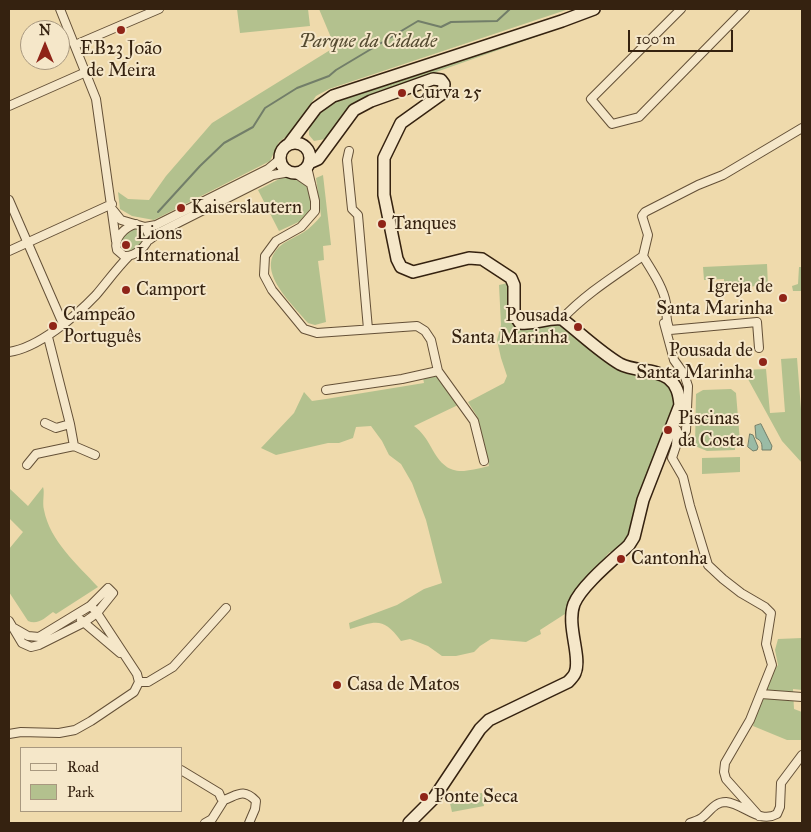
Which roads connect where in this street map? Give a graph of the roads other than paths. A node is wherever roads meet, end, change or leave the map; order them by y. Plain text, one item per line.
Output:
1 (60, 9) edge
2 (159, 9) edge
3 (594, 9) edge
4 (681, 9) edge
5 (745, 9) edge
6 (75, 45) junction
7 (86, 72) junction
8 (9, 106) edge
9 (303, 125) junction
10 (802, 128) edge
11 (288, 144) junction
12 (305, 148) junction
13 (324, 149) junction
14 (348, 151) dead end
15 (280, 159) junction
16 (308, 165) junction
17 (293, 172) junction
18 (311, 184) junction
19 (9, 200) edge
20 (112, 207) junction
21 (136, 224) junction
22 (145, 227) junction
23 (148, 240) junction
24 (116, 241) junction
25 (28, 242) junction
26 (117, 250) junction
27 (9, 251) edge
28 (129, 256) junction
29 (643, 256) junction
30 (115, 271) junction
31 (666, 311) junction
32 (562, 319) junction
33 (63, 324) junction
34 (368, 329) junction
35 (48, 337) junction
36 (759, 348) dead end
37 (9, 352) edge
38 (438, 371) junction
39 (326, 390) dead end
40 (45, 423) dead end
41 (70, 424) junction
42 (674, 426) junction
43 (74, 446) junction
44 (676, 446) junction
45 (95, 455) dead end
46 (484, 461) dead end
47 (27, 465) dead end
48 (90, 606) junction
49 (226, 608) dead end
50 (97, 613) junction
51 (78, 614) junction
52 (83, 623) junction
53 (11, 625) edge
54 (127, 660) junction
55 (139, 682) junction
56 (761, 694) junction
57 (802, 697) edge
58 (9, 734) edge
59 (802, 755) edge
60 (182, 771) edge
61 (224, 800) junction
62 (759, 816) junction
63 (205, 823) edge
64 (249, 823) edge
65 (409, 823) edge
66 (690, 823) edge
67 (706, 823) edge

1 - 6 street
2 - 6 street
3 - 9 street
4 - 5 street
6 - 7 street
7 - 8 street
7 - 20 street
9 - 11 street
9 - 12 street
10 - 29 street
11 - 12 street
11 - 15 street
12 - 13 street
12 - 16 street
13 - 16 street
13 - 32 street
14 - 34 street
15 - 17 street
15 - 22 street
16 - 17 street
16 - 18 street
17 - 18 street
17 - 23 street
18 - 34 street
19 - 25 street
20 - 21 street
20 - 24 street
20 - 25 street
21 - 22 street
21 - 24 street
22 - 23 street
23 - 28 street
24 - 26 street
25 - 27 street
25 - 33 street
26 - 28 street
26 - 30 street
28 - 30 street
29 - 31 street
29 - 32 street
30 - 33 street
31 - 36 street
31 - 44 street
32 - 42 street
33 - 35 street
34 - 38 street
35 - 37 street
35 - 41 street
38 - 39 street
38 - 46 street
40 - 41 street
41 - 43 street
42 - 44 street
42 - 65 street
43 - 45 street
43 - 47 street
44 - 56 street
48 - 50 street
48 - 50 street
48 - 51 street
49 - 55 street
50 - 52 street
50 - 54 street
51 - 52 street
51 - 53 street
52 - 53 street
52 - 54 street
54 - 55 street
55 - 58 street
56 - 57 street
56 - 62 street
59 - 62 street
60 - 61 street
61 - 63 street
61 - 64 street
62 - 66 street
66 - 67 street

